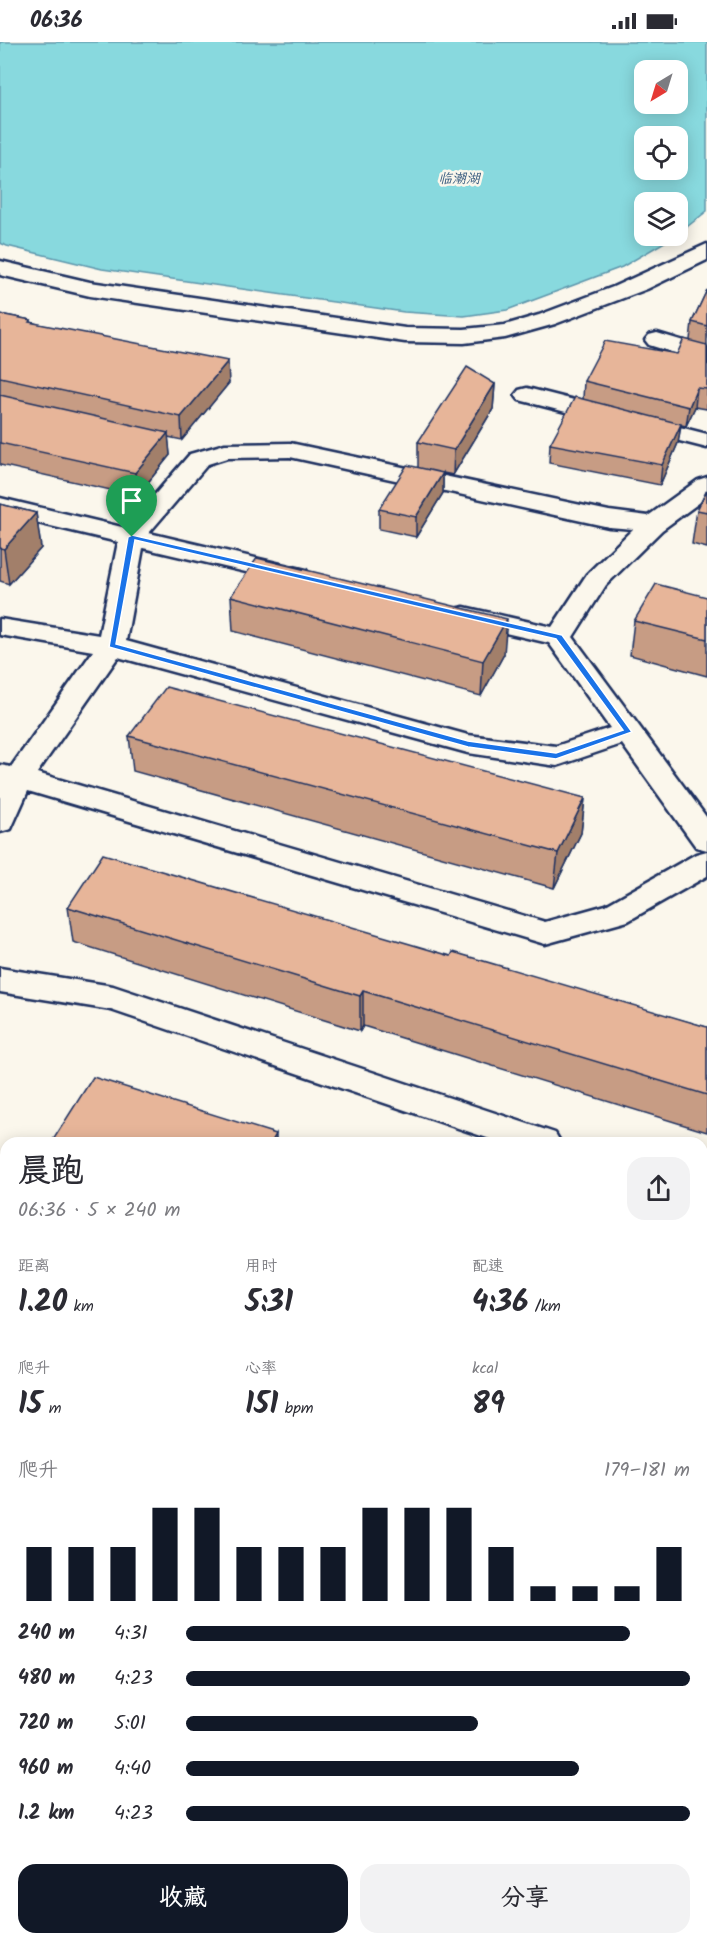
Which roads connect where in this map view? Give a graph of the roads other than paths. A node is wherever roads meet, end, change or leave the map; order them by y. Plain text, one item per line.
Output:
1 (707, 251) edge
2 (0, 268) edge
3 (657, 340) dead end
4 (707, 356) edge
5 (527, 395) dead end
6 (707, 441) edge
7 (174, 447) dead end
8 (199, 459) junction
9 (707, 485) edge
10 (0, 506) edge
11 (653, 524) junction
12 (132, 537) junction
13 (317, 580) edge
14 (444, 610) edge
15 (0, 627) edge
16 (559, 637) junction
17 (111, 646) junction
18 (628, 732) junction
19 (10, 776) edge
20 (0, 822) edge
21 (707, 840) edge
22 (707, 862) edge
23 (0, 980) edge
24 (525, 1137) edge

1 - 2 street
3 - 4 street
5 - 6 street
7 - 8 street
8 - 11 street
8 - 12 street
9 - 11 street
10 - 12 street
11 - 16 street
12 - 13 street
12 - 17 street
14 - 16 street
15 - 17 street
16 - 18 street
17 - 18 street
17 - 19 street
18 - 21 street
19 - 20 street
19 - 22 street
23 - 24 street

